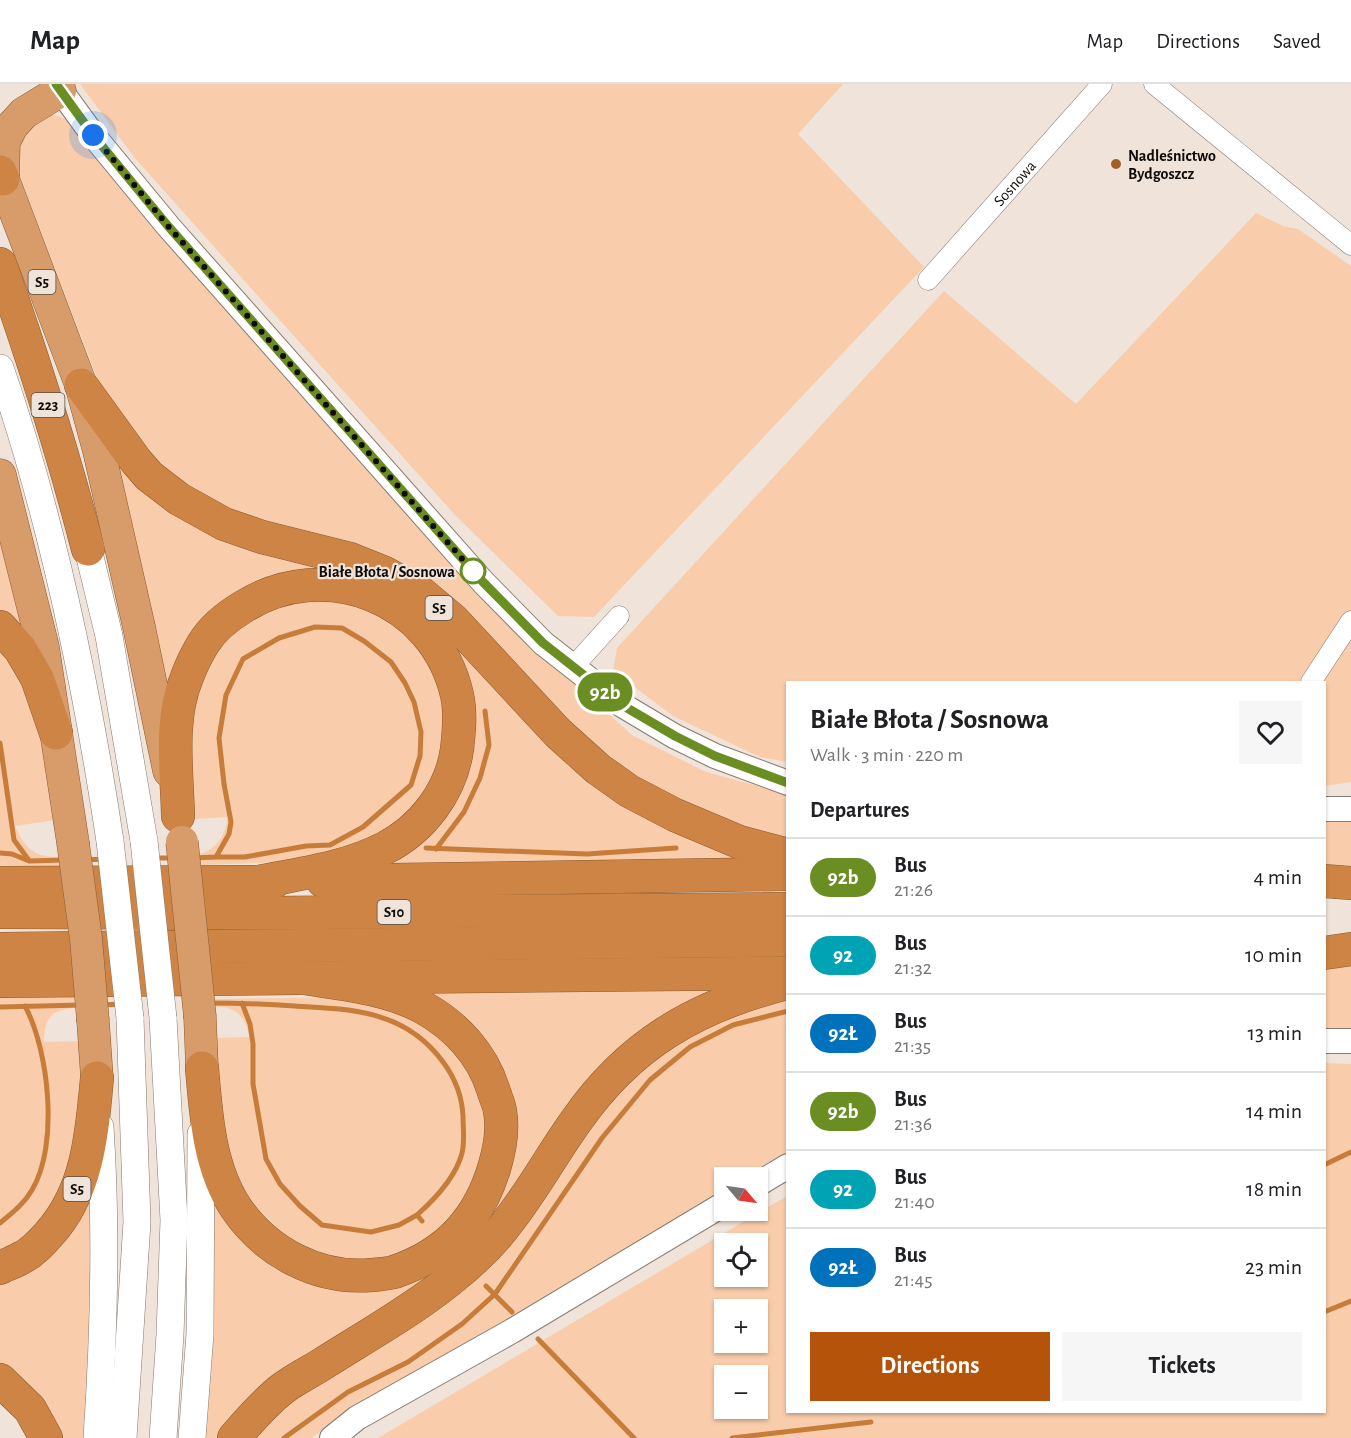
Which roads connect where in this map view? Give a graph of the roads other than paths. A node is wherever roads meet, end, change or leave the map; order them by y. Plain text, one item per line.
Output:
1 (1102, 84) edge
2 (1154, 84) edge
3 (58, 88) edge
4 (2, 175) edge
5 (1351, 245) edge
6 (0, 264) edge
7 (928, 280) dead end
8 (0, 368) edge
9 (81, 385) junction
10 (0, 475) edge
11 (88, 549) joint
12 (619, 616) dead end
13 (1351, 621) edge
14 (0, 627) edge
15 (573, 667) junction
16 (1312, 681) edge
17 (56, 733) junction
18 (786, 782) edge
19 (1326, 809) edge
20 (1351, 809) edge
21 (180, 829) junction
22 (786, 854) edge
23 (786, 874) edge
24 (1326, 880) edge
25 (0, 883) edge
26 (253, 883) junction
27 (1351, 883) edge
28 (1326, 903) edge
29 (1351, 903) edge
30 (786, 909) edge
31 (0, 912) edge
32 (1326, 933) edge
33 (1351, 933) edge
34 (786, 940) edge
35 (0, 949) edge
36 (1351, 949) edge
37 (1326, 953) edge
38 (786, 973) edge
39 (297, 977) junction
40 (0, 981) edge
41 (786, 984) edge
42 (1326, 1041) edge
43 (1351, 1041) edge
44 (202, 1068) junction
45 (96, 1078) junction
46 (786, 1167) edge
47 (768, 1178) edge
48 (714, 1210) edge
49 (0, 1268) edge
50 (0, 1380) edge
51 (46, 1438) edge
52 (97, 1438) edge
53 (123, 1438) edge
54 (163, 1438) edge
55 (192, 1438) edge
56 (234, 1438) edge
57 (332, 1438) edge

1 - 7 street, Sosnowa
2 - 5 street
3 - 4 highway
3 - 15 street
4 - 9 highway, S5
6 - 11 highway, 223
8 - 53 main road, 223, bridge
9 - 21 highway
9 - 22 highway, S5
10 - 17 highway, S5
11 - 54 main road, 223, bridge
12 - 15 street
13 - 16 street
14 - 17 highway
15 - 18 street
17 - 45 highway, S5, bridge
19 - 20 street
21 - 26 highway
21 - 44 highway, bridge
23 - 26 highway
24 - 27 highway
25 - 26 highway
28 - 29 highway
30 - 31 highway, S10
32 - 33 highway
34 - 35 highway, S10
36 - 37 highway
38 - 39 highway
39 - 40 highway
39 - 44 highway
41 - 56 highway
42 - 43 street
44 - 55 main road
45 - 49 highway, S5
45 - 52 main road
46 - 47 street
48 - 57 street
50 - 51 highway

